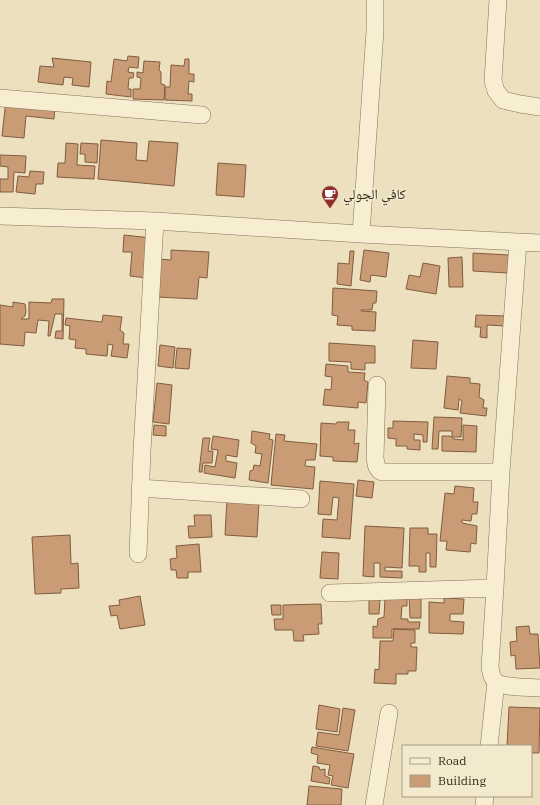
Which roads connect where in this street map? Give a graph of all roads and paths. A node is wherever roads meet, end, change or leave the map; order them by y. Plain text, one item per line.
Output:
1 (374, 0) edge
2 (498, 0) edge
3 (0, 98) edge
4 (540, 107) edge
5 (202, 115) dead end
6 (0, 216) edge
7 (155, 221) junction
8 (362, 234) junction
9 (518, 242) junction
10 (540, 243) edge
11 (377, 385) dead end
12 (501, 472) junction
13 (140, 488) junction
14 (301, 499) dead end
15 (138, 554) dead end
16 (495, 588) junction
17 (330, 593) dead end
18 (496, 682) junction
19 (540, 688) edge
20 (389, 713) dead end
21 (490, 745) edge
22 (374, 805) edge

1 - 8 street
2 - 4 street
3 - 5 street
6 - 7 street
7 - 8 street
7 - 13 street
8 - 9 street
9 - 10 street
9 - 12 street
11 - 12 street
12 - 16 street
13 - 14 street
13 - 15 street
16 - 17 street
16 - 18 street
18 - 19 street
18 - 21 street
20 - 22 street

